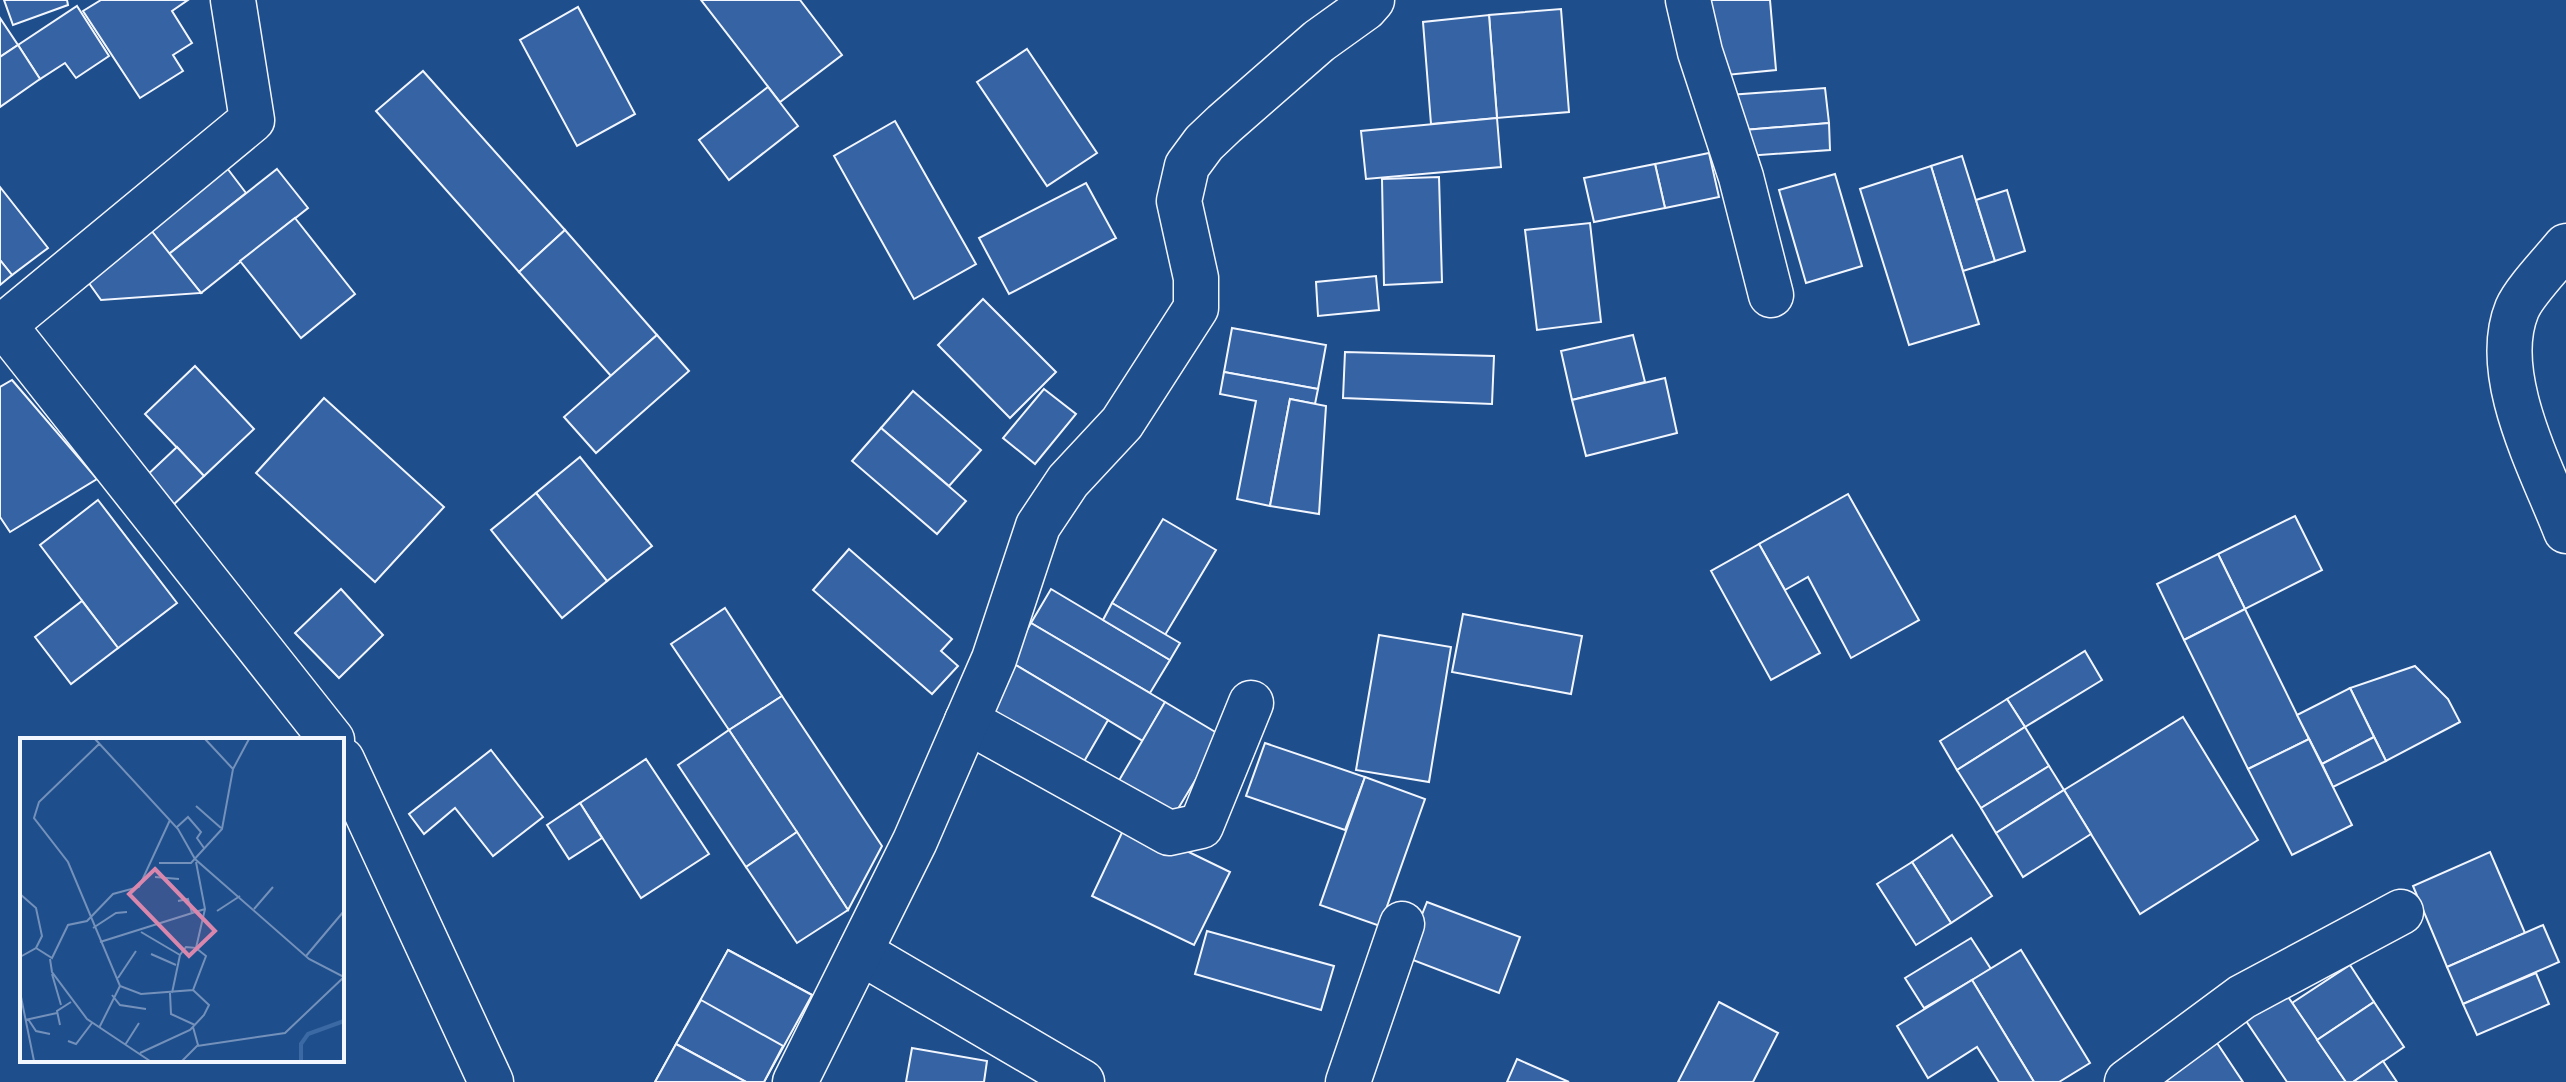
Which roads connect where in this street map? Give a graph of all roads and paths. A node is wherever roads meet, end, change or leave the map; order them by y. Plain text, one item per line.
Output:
1 (233, 0) edge
2 (1372, 0) edge
3 (1688, 0) edge
4 (2566, 246) edge
5 (1771, 295) dead end
6 (2, 325) edge
7 (2566, 531) edge
8 (1251, 703) dead end
9 (967, 721) junction
10 (330, 738) edge
11 (344, 764) edge
12 (2401, 912) dead end
13 (1402, 924) dead end
14 (860, 952) junction
15 (491, 1082) edge
16 (795, 1082) edge
17 (1082, 1082) edge
18 (1348, 1082) edge
19 (2127, 1082) edge

1 - 6 street
2 - 9 street
3 - 5 street
4 - 7 street
6 - 10 street
8 - 9 street
9 - 14 street
11 - 15 street
12 - 19 street
13 - 18 street
14 - 16 street
14 - 17 street

